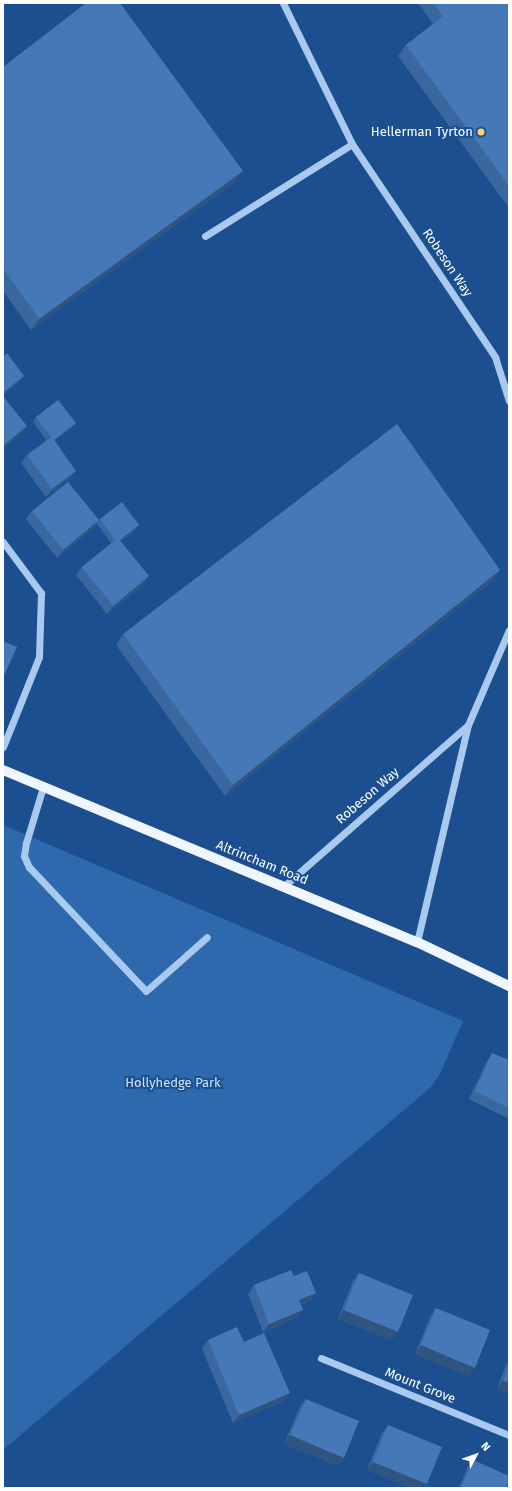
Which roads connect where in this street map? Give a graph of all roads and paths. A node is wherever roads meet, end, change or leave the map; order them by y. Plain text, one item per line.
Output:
1 (283, 3) edge
2 (352, 144) junction
3 (206, 236) dead end
4 (509, 401) edge
5 (3, 542) edge
6 (509, 630) edge
7 (468, 725) junction
8 (3, 747) edge
9 (3, 770) edge
10 (43, 787) junction
11 (284, 886) junction
12 (206, 937) dead end
13 (417, 942) junction
14 (509, 986) edge
15 (321, 1358) dead end
16 (509, 1435) edge

1 - 2 street, Robeson Way
2 - 3 street
2 - 4 street, Robeson Way
5 - 8 street
6 - 7 street, Robeson Way
7 - 11 street, Robeson Way
7 - 13 street, Robeson Way
9 - 10 main road, Altrincham Road
10 - 11 main road, Altrincham Road
10 - 12 street
11 - 13 main road, Altrincham Road
13 - 14 main road, Altrincham Road
15 - 16 street, Mount Grove

